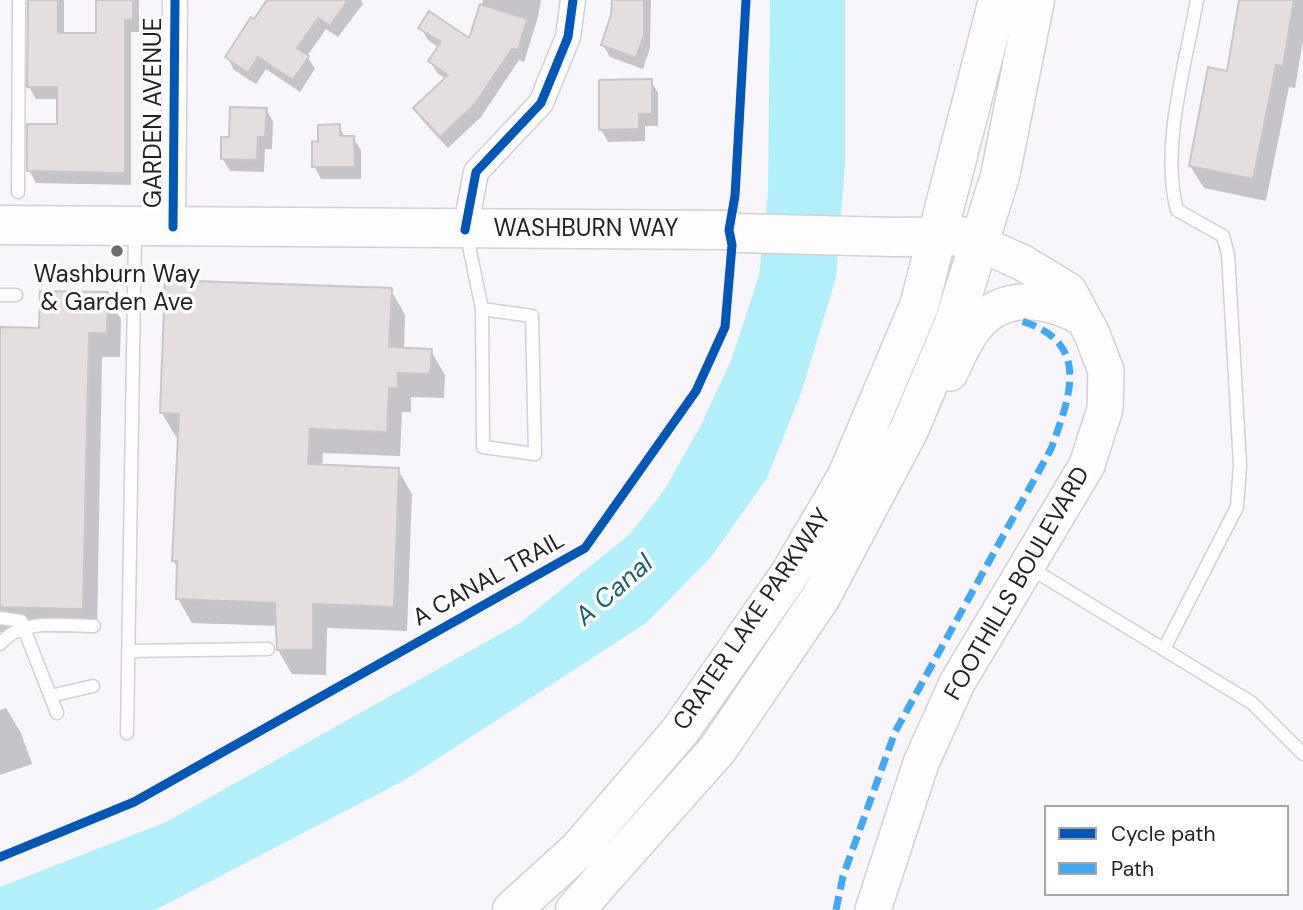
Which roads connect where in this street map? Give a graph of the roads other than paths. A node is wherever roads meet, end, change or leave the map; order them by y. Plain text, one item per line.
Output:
1 (19, 0) edge
2 (175, 0) edge
3 (573, 0) edge
4 (998, 0) edge
5 (1035, 0) edge
6 (1198, 0) edge
7 (18, 192) dead end
8 (0, 225) edge
9 (135, 227) junction
10 (173, 227) junction
11 (465, 230) junction
12 (959, 238) junction
13 (0, 295) edge
14 (16, 295) dead end
15 (482, 310) junction
16 (1084, 319) junction
17 (893, 461) junction
18 (1027, 566) junction
19 (0, 618) edge
20 (94, 626) dead end
21 (22, 628) junction
22 (0, 644) edge
23 (268, 649) dead end
24 (1164, 649) junction
25 (128, 651) junction
26 (93, 685) dead end
27 (50, 696) junction
28 (57, 713) dead end
29 (127, 733) dead end
30 (1303, 754) edge
31 (512, 910) edge
32 (575, 910) edge
33 (873, 910) edge

1 - 7 lane
2 - 10 street, GARDEN AVENUE
3 - 11 street
4 - 12 main road, CRATER LAKE PARKWAY
5 - 12 main road, CRATER LAKE PARKWAY
6 - 24 lane
8 - 9 main road, WASHBURN WAY
9 - 10 main road, WASHBURN WAY
9 - 25 lane
10 - 11 main road, WASHBURN WAY
11 - 12 main road, WASHBURN WAY
11 - 15 lane
12 - 16 main road, FOOTHILLS BOULEVARD
12 - 17 main road, CRATER LAKE PARKWAY
12 - 31 main road, CRATER LAKE PARKWAY
13 - 14 lane
15 - 15 lane
16 - 17 main road
16 - 18 main road, FOOTHILLS BOULEVARD
17 - 32 main road, CRATER LAKE PARKWAY
18 - 24 lane
18 - 33 main road, FOOTHILLS BOULEVARD
19 - 21 lane
20 - 21 lane
21 - 22 lane
21 - 27 lane
23 - 25 lane
24 - 30 lane
25 - 29 lane
26 - 27 lane
27 - 28 lane

